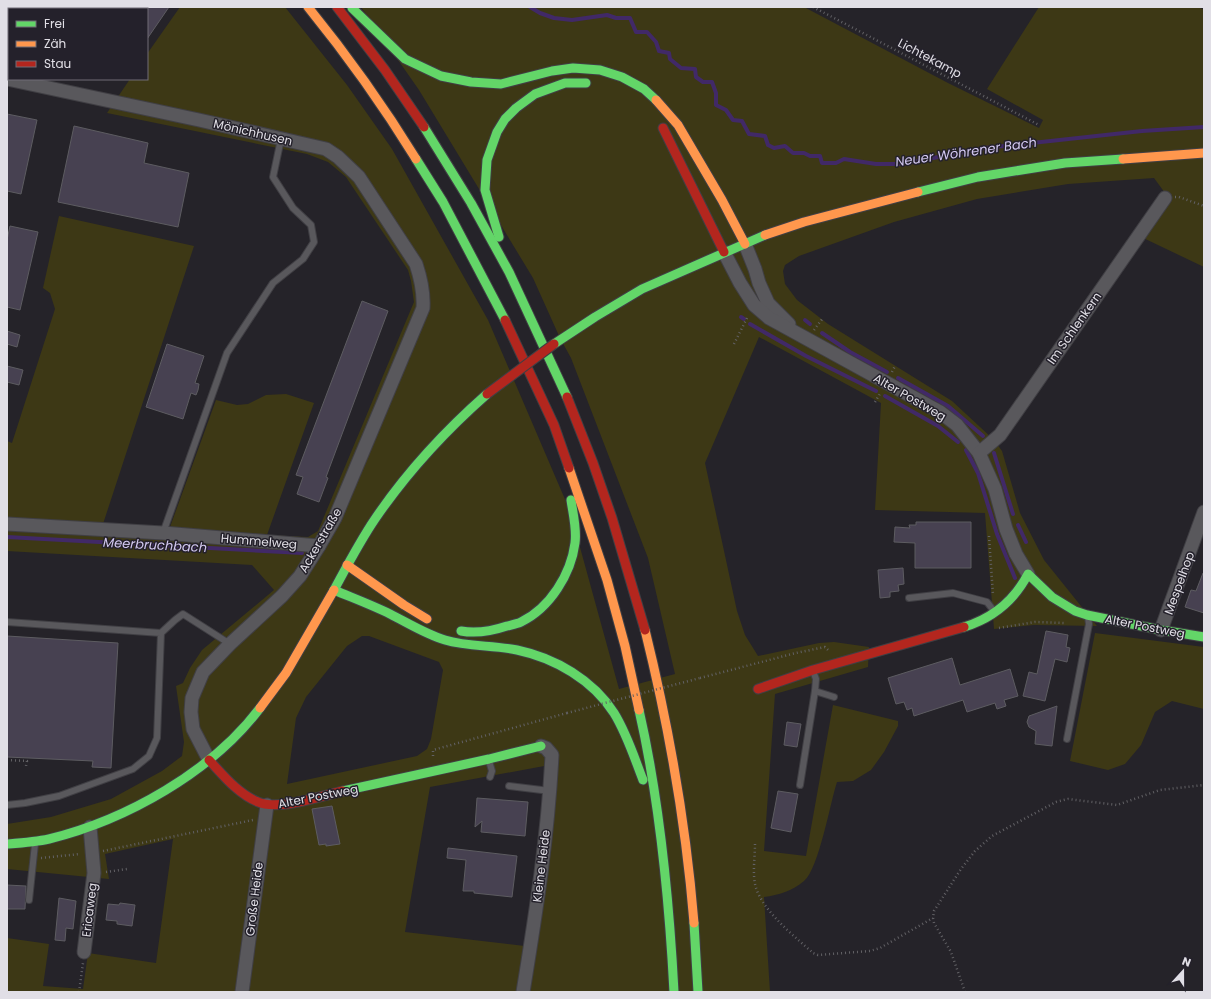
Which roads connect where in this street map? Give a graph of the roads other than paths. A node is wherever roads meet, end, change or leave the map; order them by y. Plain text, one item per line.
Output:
1 (308, 7) edge
2 (337, 7) edge
3 (351, 7) edge
4 (12, 80) edge
5 (593, 84) dead end
6 (656, 118) dead end
7 (281, 139) junction
8 (1204, 153) edge
9 (1165, 198) road end
10 (745, 244) junction
11 (724, 252) junction
12 (510, 274) junction
13 (424, 292) joint
14 (800, 335) junction
15 (561, 446) junction
16 (979, 453) junction
17 (1204, 512) edge
18 (7, 524) edge
19 (163, 533) junction
20 (319, 546) junction
21 (347, 565) junction
22 (1028, 574) junction
23 (334, 590) junction
24 (909, 598) dead end
25 (994, 614) junction
26 (1087, 615) junction
27 (7, 622) edge
28 (435, 623) dead end
29 (449, 628) dead end
30 (1161, 630) junction
31 (161, 633) junction
32 (1204, 637) edge
33 (230, 644) junction
34 (813, 670) junction
35 (758, 688) dead end
36 (815, 691) junction
37 (834, 697) dead end
38 (1066, 739) dead end
39 (541, 746) joint
40 (489, 759) junction
41 (209, 760) junction
42 (490, 777) dead end
43 (800, 785) dead end
44 (509, 786) dead end
45 (550, 791) junction
46 (7, 805) edge
47 (266, 811) junction
48 (659, 819) junction
49 (90, 827) junction
50 (35, 842) junction
51 (7, 844) edge
52 (29, 900) dead end
53 (84, 952) road end
54 (242, 992) edge
55 (523, 992) edge
56 (674, 992) edge
57 (698, 992) edge

1 - 15 main road
2 - 12 main road
3 - 10 main road
4 - 7 street, Mönichhusen
5 - 12 main road
6 - 11 main road
7 - 13 street, Mönichhusen
7 - 19 lane
8 - 10 main road
9 - 16 street, Im Schlenkern
10 - 11 main road
10 - 14 street, Alter Postweg
11 - 14 street, Alter Postweg
11 - 21 main road, bridge
12 - 57 main road
13 - 20 street, Ackerstraße
14 - 16 street, Alter Postweg
15 - 29 main road
15 - 48 main road
16 - 22 street, Alter Postweg
17 - 30 street, Mespelhop
18 - 19 street, Hummelweg
19 - 20 street, Hummelweg
20 - 33 street, Ackerstraße
21 - 23 main road
21 - 28 main road
22 - 25 main road
22 - 26 main road, Alter Postweg
23 - 41 main road
23 - 48 main road
24 - 25 lane
25 - 34 main road
26 - 30 main road, Alter Postweg
26 - 38 lane
27 - 31 lane
30 - 32 main road, Alter Postweg
31 - 33 lane
31 - 46 lane
33 - 41 street, Ackerstraße
34 - 35 main road
34 - 36 lane
36 - 37 lane
36 - 43 lane
39 - 40 main road, Alter Postweg
39 - 45 street, Kleine Heide
40 - 42 lane
40 - 47 main road, Alter Postweg
41 - 47 main road, Alter Postweg
41 - 49 main road
44 - 45 lane
45 - 55 street, Kleine Heide
47 - 54 street, Große Heide
48 - 56 main road
49 - 50 main road
49 - 53 street, Ericaweg
50 - 51 main road
50 - 52 lane

